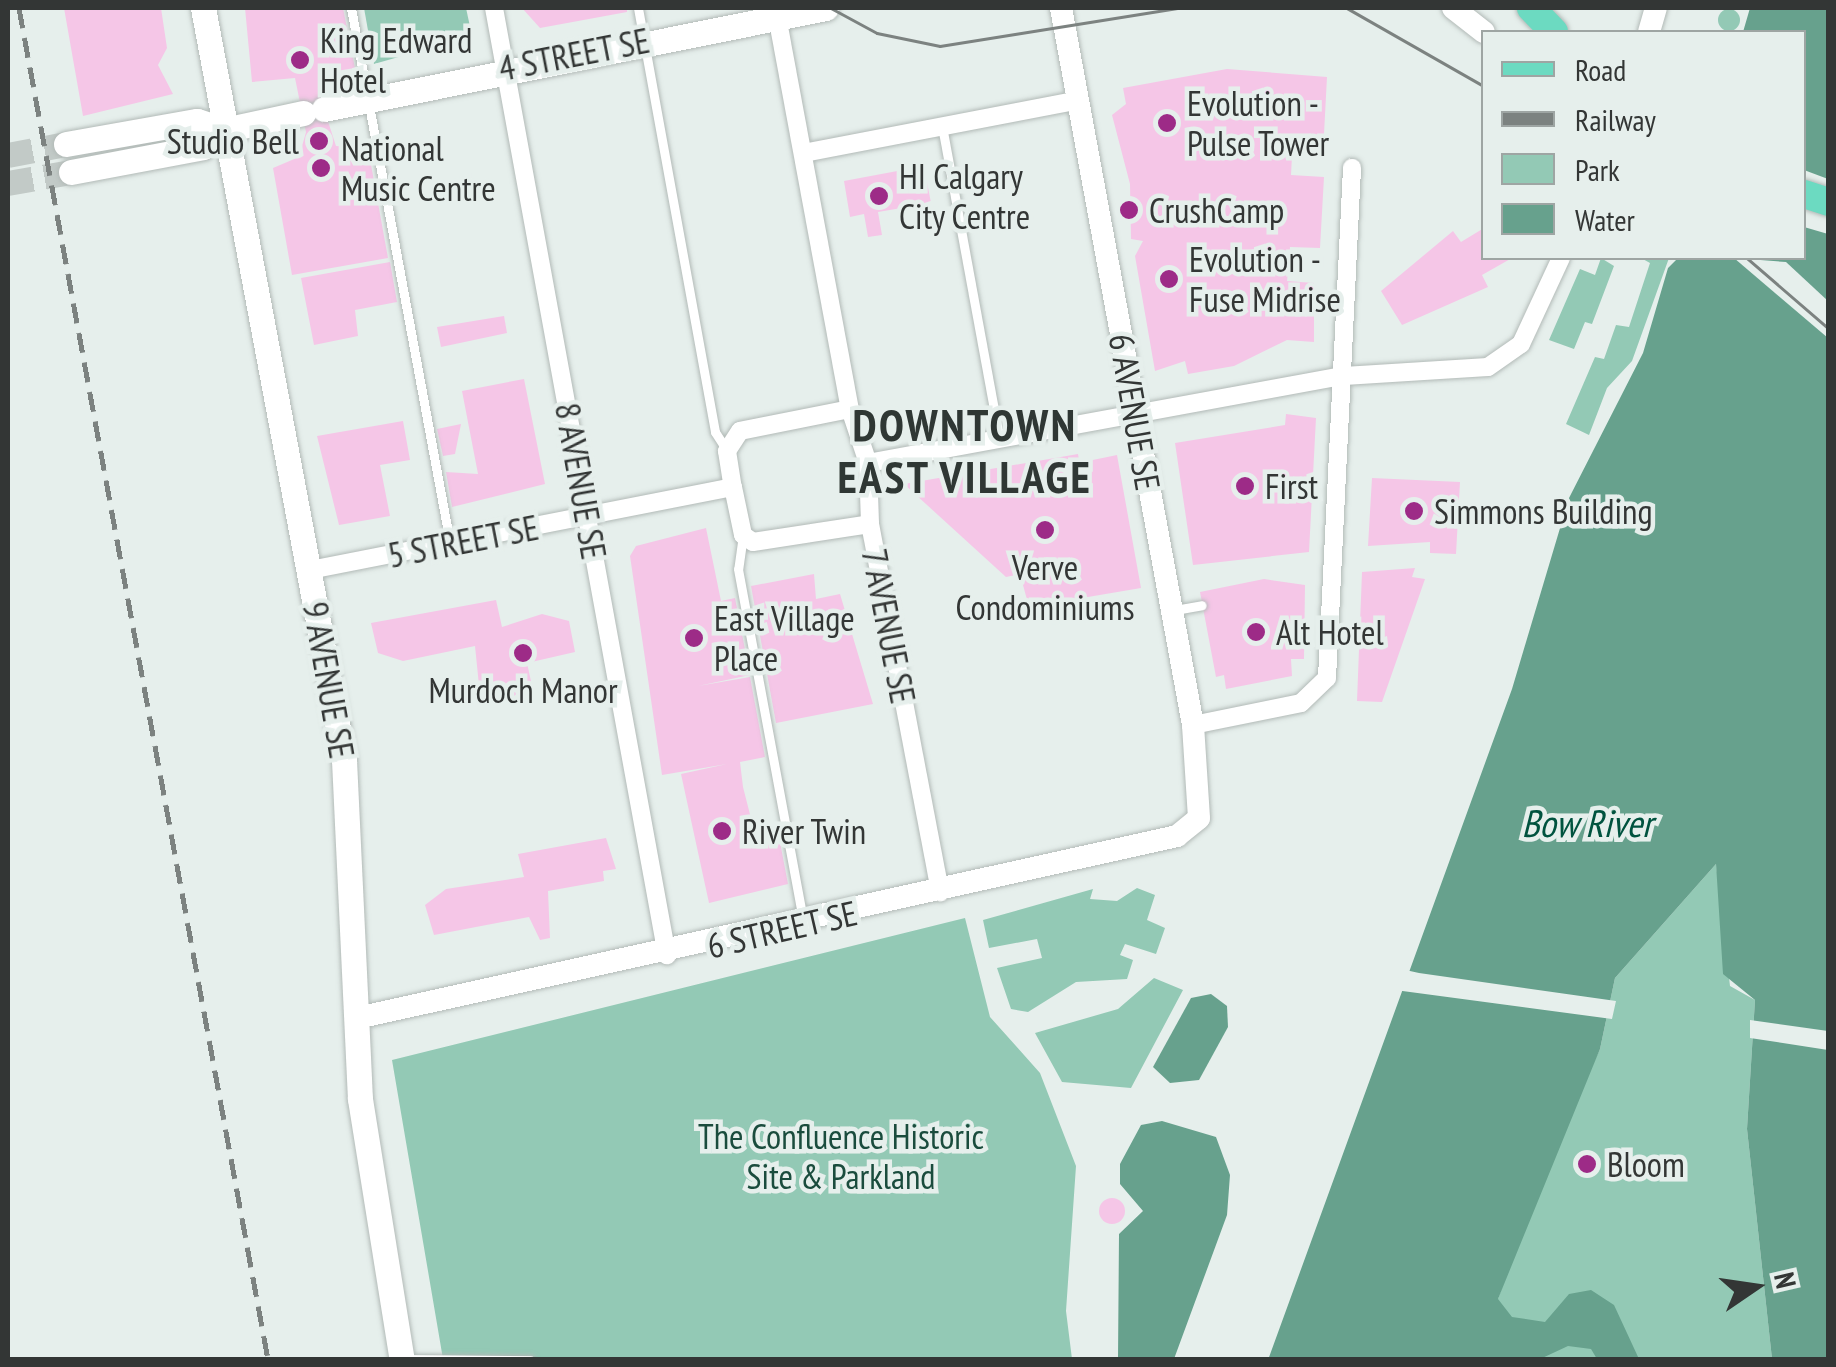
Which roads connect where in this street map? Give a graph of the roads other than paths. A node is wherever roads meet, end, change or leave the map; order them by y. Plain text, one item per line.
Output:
1 (203, 8) edge
2 (351, 8) edge
3 (494, 8) edge
4 (638, 8) edge
5 (826, 8) edge
6 (1061, 8) edge
7 (1453, 8) edge
8 (1531, 8) edge
9 (776, 12) edge
10 (1481, 30) edge
11 (1552, 30) edge
12 (644, 41) junction
13 (504, 67) junction
14 (367, 100) junction
15 (1078, 100) junction
16 (942, 126) junction
17 (224, 130) junction
18 (66, 144) tunnel mouth
19 (804, 152) junction
20 (1352, 168) dead end
21 (72, 172) tunnel mouth
22 (1560, 260) edge
23 (1344, 376) junction
24 (850, 409) junction
25 (1136, 414) junction
26 (999, 442) junction
27 (727, 451) junction
28 (868, 463) junction
29 (733, 487) junction
30 (587, 518) junction
31 (870, 524) junction
32 (743, 535) junction
33 (450, 543) junction
34 (310, 570) junction
35 (1202, 605) dead end
36 (1172, 610) junction
37 (1193, 726) junction
38 (1199, 818) joint
39 (940, 892) junction
40 (804, 924) junction
41 (667, 955) junction
42 (357, 1018) junction
43 (489, 1359) edge
44 (402, 1360) edge
45 (530, 1360) edge

1 - 17 main road, 9 AVENUE SE
2 - 14 lane
3 - 13 street, 8 AVENUE SE
4 - 12 lane
5 - 9 main road, 4 STREET SE
6 - 15 street, 6 AVENUE SE
7 - 10 street
8 - 11 main road
9 - 12 main road, 4 STREET SE
9 - 19 street, 7 AVENUE SE
12 - 13 main road, 4 STREET SE
12 - 27 lane
13 - 14 main road, 4 STREET SE
13 - 30 street, 8 AVENUE SE
14 - 17 main road, 4 STREET SE
14 - 33 lane
15 - 16 street
15 - 25 street, 6 AVENUE SE
16 - 19 street
16 - 26 lane
17 - 18 main road, 4 STREET SE
17 - 21 main road, 4 STREET SE
17 - 34 main road, 9 AVENUE SE
19 - 24 street, 7 AVENUE SE
20 - 23 street
22 - 23 street
23 - 25 street
23 - 37 street
24 - 27 street
24 - 28 street, 7 AVENUE SE
25 - 26 street
25 - 36 street, 6 AVENUE SE
26 - 28 street
27 - 29 street
28 - 31 street, 7 AVENUE SE
29 - 30 street, 5 STREET SE
29 - 32 street
30 - 33 street, 5 STREET SE
30 - 41 street, 8 AVENUE SE
31 - 32 street
31 - 39 street, 7 AVENUE SE
32 - 40 lane
33 - 34 street, 5 STREET SE
34 - 42 main road, 9 AVENUE SE
35 - 36 lane
36 - 37 street, 6 AVENUE SE
37 - 38 street, 6 AVENUE SE
38 - 39 street, 6 STREET SE
39 - 40 street, 6 STREET SE
40 - 41 street, 6 STREET SE
41 - 42 street, 6 STREET SE
42 - 44 main road, 9 AVENUE SE
43 - 44 lane
43 - 45 lane

